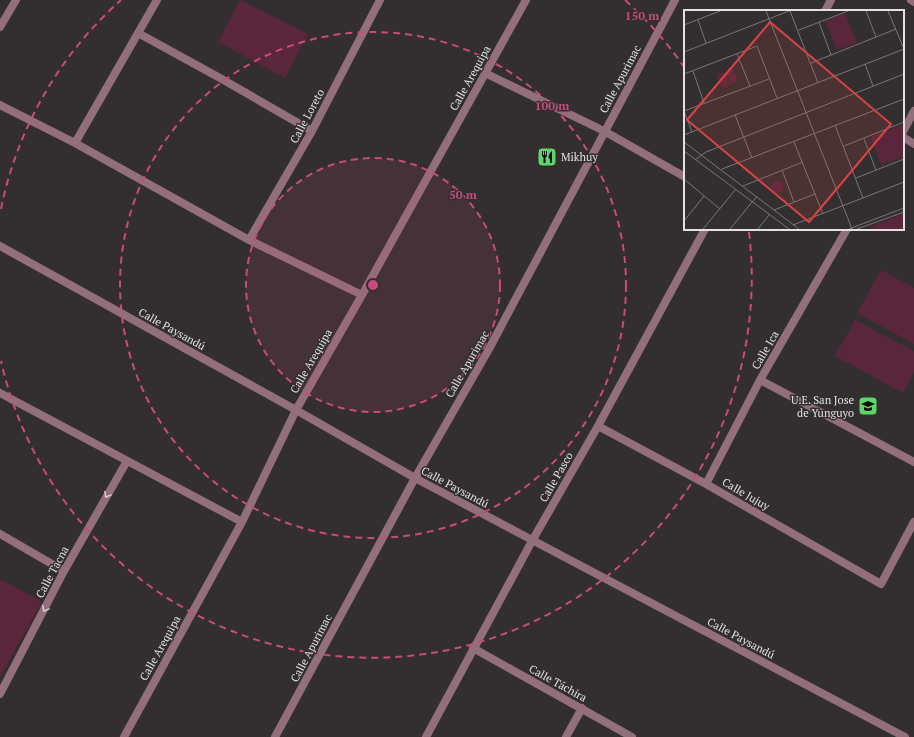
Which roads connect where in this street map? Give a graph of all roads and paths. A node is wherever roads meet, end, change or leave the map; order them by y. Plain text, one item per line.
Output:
1 (16, 0) edge
2 (157, 0) edge
3 (380, 0) edge
4 (526, 0) edge
5 (675, 0) edge
6 (831, 0) edge
7 (911, 0) edge
8 (914, 2) edge
9 (826, 10) edge
10 (0, 27) edge
11 (138, 33) junction
12 (485, 73) junction
13 (0, 105) edge
14 (914, 111) edge
15 (904, 130) edge
16 (312, 131) junction
17 (604, 132) junction
18 (904, 138) edge
19 (75, 143) junction
20 (914, 144) edge
21 (684, 176) edge
22 (704, 230) edge
23 (846, 230) edge
24 (249, 240) junction
25 (0, 246) edge
26 (362, 295) junction
27 (760, 380) junction
28 (0, 393) edge
29 (296, 410) junction
30 (598, 426) junction
31 (127, 461) junction
32 (914, 462) edge
33 (415, 478) junction
34 (706, 484) junction
35 (242, 522) junction
36 (914, 522) edge
37 (0, 534) edge
38 (532, 541) junction
39 (64, 571) junction
40 (473, 648) junction
41 (0, 694) edge
42 (582, 708) junction
43 (124, 737) edge
44 (275, 737) edge
45 (426, 737) edge
46 (566, 737) edge
47 (632, 737) edge
48 (905, 737) edge

1 - 10 street
2 - 11 street
3 - 16 street, Calle Loreto
4 - 12 street, Calle Arequipa
5 - 17 street, Calle Apurimac
6 - 9 street
7 - 8 street
11 - 16 street
11 - 19 street
12 - 17 street
12 - 26 street, Calle Arequipa
13 - 19 street
14 - 15 street
16 - 24 street, Calle Loreto
17 - 21 street
17 - 33 street, Calle Apurimac
18 - 20 street
19 - 24 street
22 - 30 street, Calle Pasco
23 - 27 street, Calle Ica
24 - 26 street
25 - 29 street, Calle Paysandú
26 - 29 street, Calle Arequipa
27 - 32 street
27 - 34 street, Calle Ica
28 - 31 street
29 - 33 street, Calle Paysandú
29 - 35 street, Calle Arequipa
30 - 34 street, Calle Jujuy
30 - 38 street, Calle Pasco
31 - 35 street
31 -> 39 street, Calle Tacna
33 - 38 street, Calle Paysandú
33 - 44 street, Calle Apurimac
34 - 36 street, Calle Jujuy
35 - 43 street, Calle Arequipa
37 - 39 street
38 - 40 street, Calle Pasco
38 - 48 street, Calle Paysandú
39 -> 41 street, Calle Tacna
40 - 42 street, Calle Táchira
40 - 45 street, Calle Pasco
42 - 46 street
42 - 47 street, Calle Táchira

